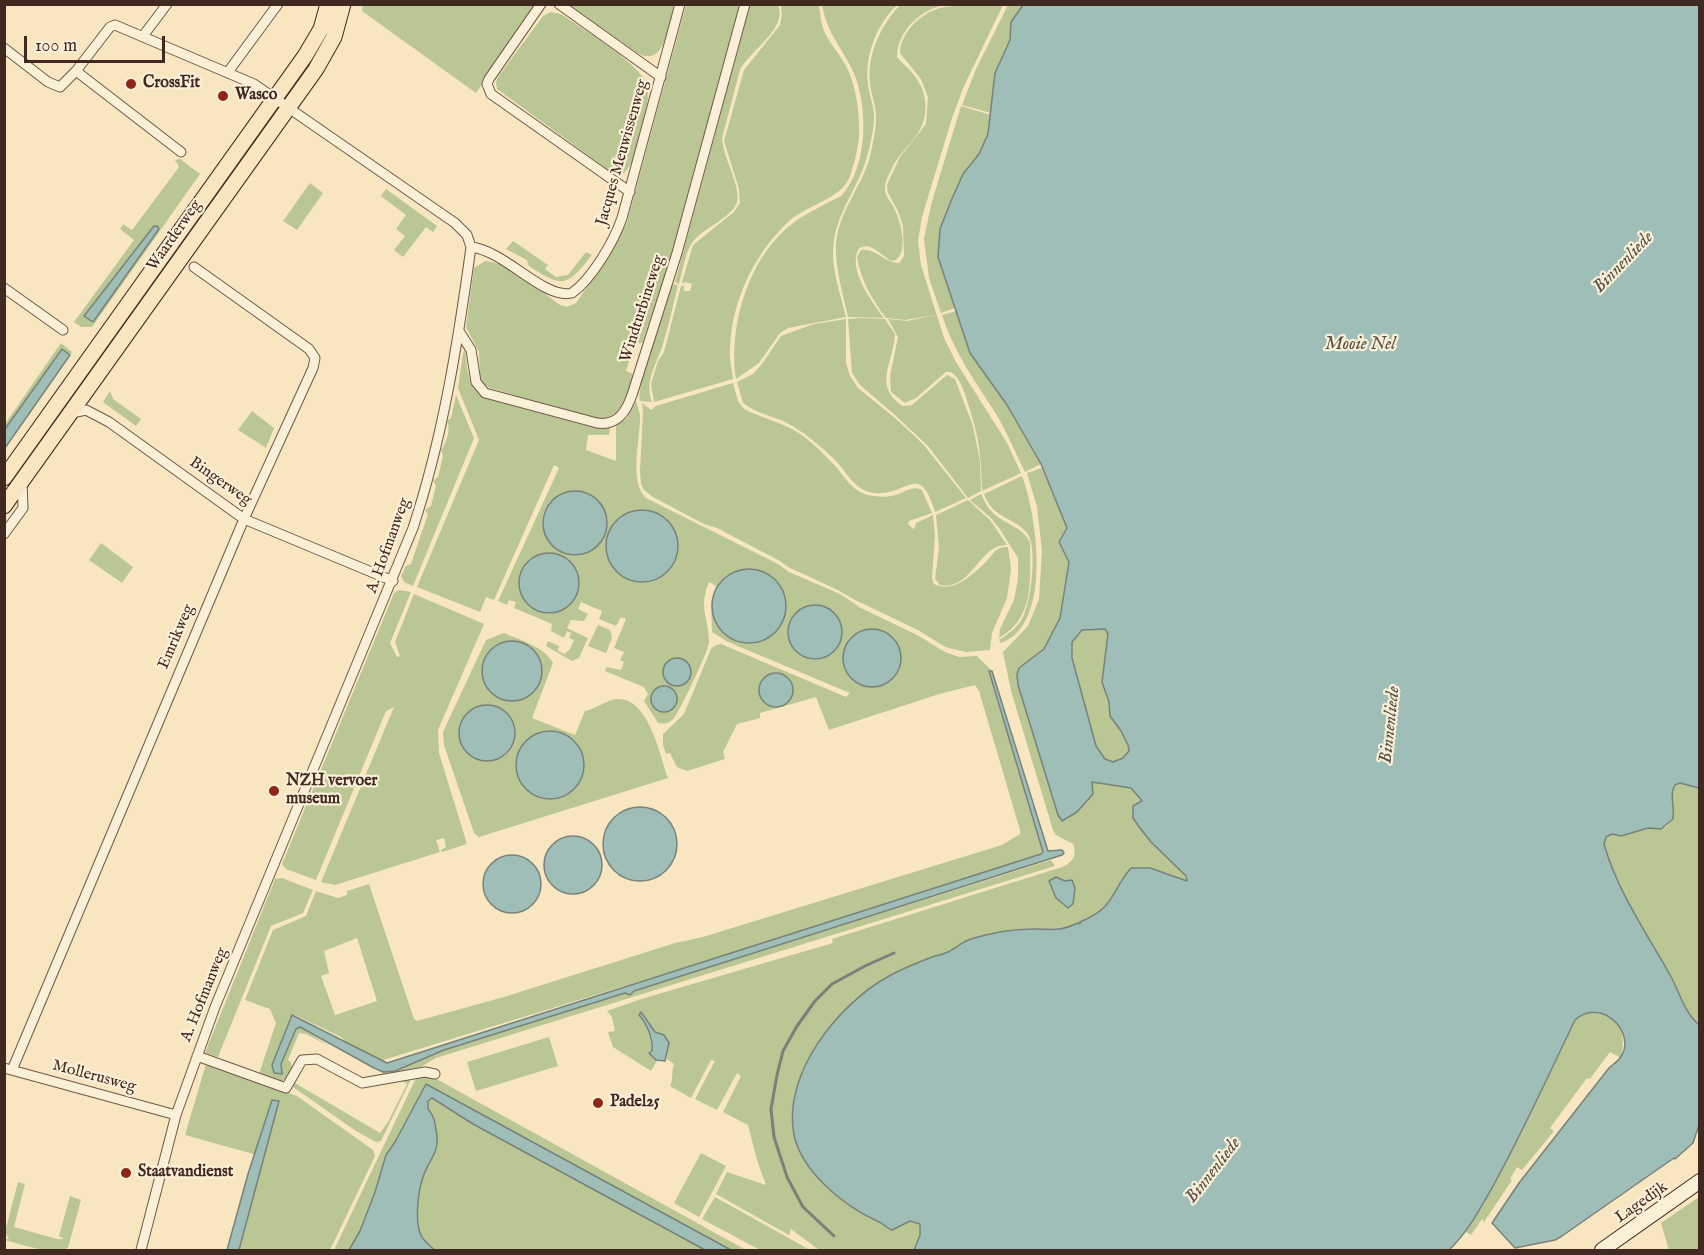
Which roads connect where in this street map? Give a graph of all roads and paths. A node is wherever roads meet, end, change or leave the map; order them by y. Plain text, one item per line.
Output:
1 (167, 4) edge
2 (279, 4) edge
3 (328, 4) edge
4 (343, 4) edge
5 (541, 4) edge
6 (559, 4) edge
7 (680, 4) edge
8 (745, 4) edge
9 (143, 36) junction
10 (4, 48) edge
11 (76, 71) junction
12 (228, 72) junction
13 (661, 77) junction
14 (275, 98) junction
15 (289, 108) junction
16 (181, 152) dead end
17 (630, 192) junction
18 (471, 247) junction
19 (194, 267) dead end
20 (4, 288) edge
21 (63, 330) dead end
22 (459, 331) junction
23 (72, 413) junction
24 (4, 478) edge
25 (22, 481) junction
26 (4, 506) edge
27 (243, 519) junction
28 (4, 534) edge
29 (393, 581) junction
30 (197, 1056) junction
31 (8, 1069) edge
32 (435, 1074) dead end
33 (176, 1115) junction
34 (1700, 1181) edge
35 (141, 1251) edge
36 (1602, 1251) edge

1 - 9 street
2 - 12 street
3 - 14 main road, Waarderweg
4 - 15 main road, Waarderweg
5 - 17 street
6 - 13 street
7 - 13 street, Jacques Meuwissenweg
8 - 22 street, Windturbineweg
9 - 11 street
9 - 12 street
10 - 11 street
11 - 16 street
12 - 14 street
13 - 17 street, Jacques Meuwissenweg
14 - 15 street
14 - 24 main road, Waarderweg
15 - 18 street
15 - 23 main road, Waarderweg
17 - 18 street, Jacques Meuwissenweg
18 - 22 street, A. Hofmanweg
19 - 27 street, Emrikweg
20 - 21 street
22 - 29 street, A. Hofmanweg
23 - 25 main road, Waarderweg
23 - 27 street, Bingerweg
25 - 26 main road, Waarderweg
25 - 28 street
27 - 29 street, Bingerweg
27 - 31 street, Emrikweg
29 - 30 street, A. Hofmanweg
30 - 32 street, A. Hofmanweg
30 - 33 street, A. Hofmanweg
31 - 33 street, Mollerusweg
33 - 35 street, A. Hofmanweg
34 - 36 street, Lagedijk

